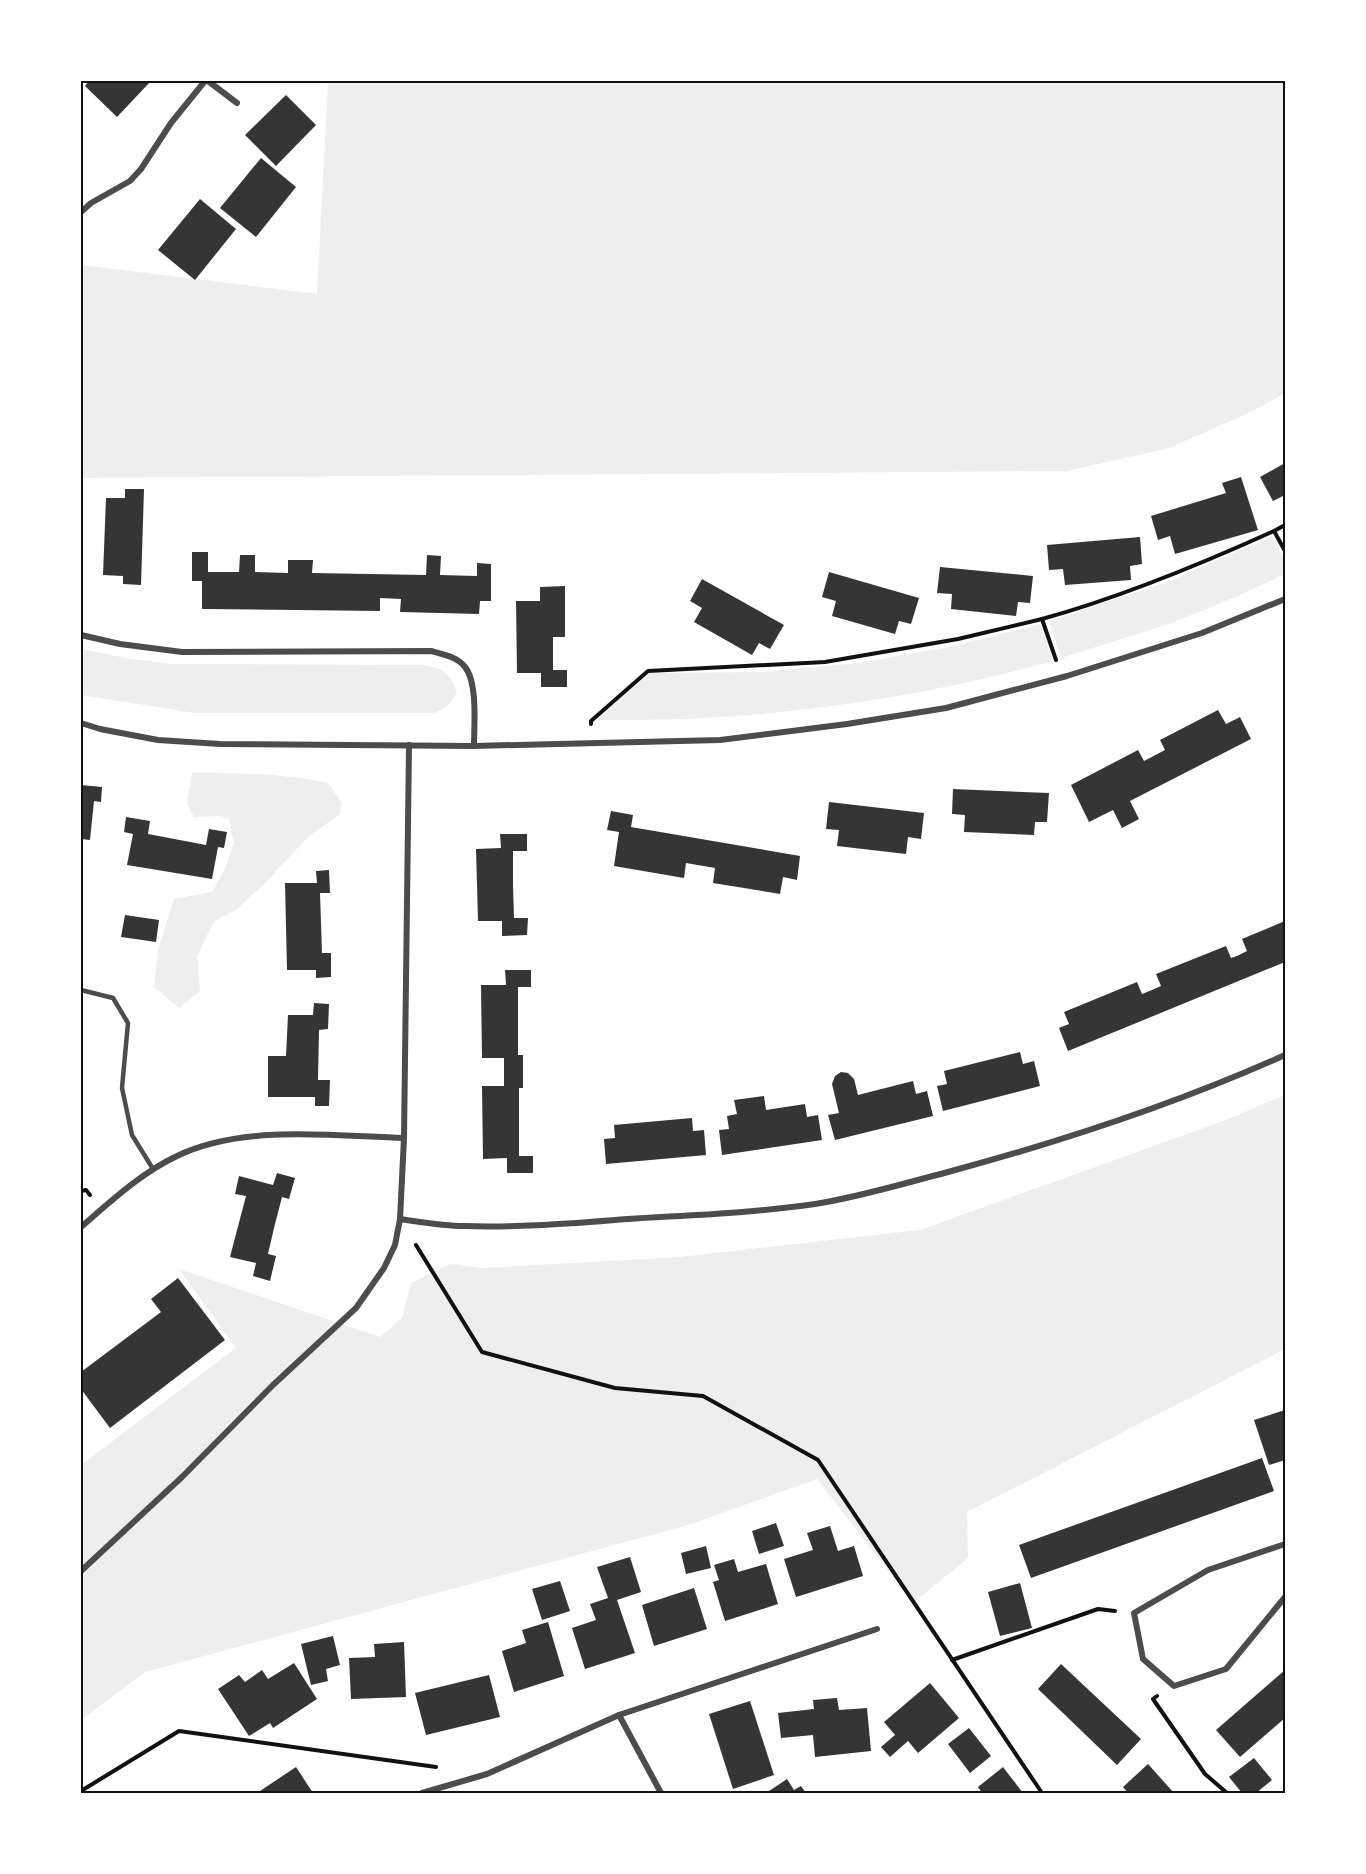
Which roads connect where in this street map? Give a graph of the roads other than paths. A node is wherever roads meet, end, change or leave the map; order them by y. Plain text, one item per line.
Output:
1 (207, 81) edge
2 (237, 103) dead end
3 (81, 212) edge
4 (1285, 599) edge
5 (81, 635) edge
6 (81, 723) edge
7 (409, 745) junction
8 (474, 746) junction
9 (81, 990) edge
10 (1285, 1055) edge
11 (404, 1138) junction
12 (153, 1169) junction
13 (400, 1219) junction
14 (81, 1227) edge
15 (1285, 1544) edge
16 (81, 1571) edge
17 (1285, 1597) edge
18 (877, 1629) dead end
19 (619, 1715) junction
20 (422, 1793) edge
21 (661, 1793) edge

1 - 2 street
1 - 3 street
4 - 8 street
5 - 8 street
6 - 7 street
7 - 8 street
7 - 11 street
9 - 12 lane
10 - 13 street
11 - 12 street
11 - 13 street
12 - 14 street
13 - 16 street
15 - 17 street
18 - 19 street
19 - 20 street
19 - 21 street

